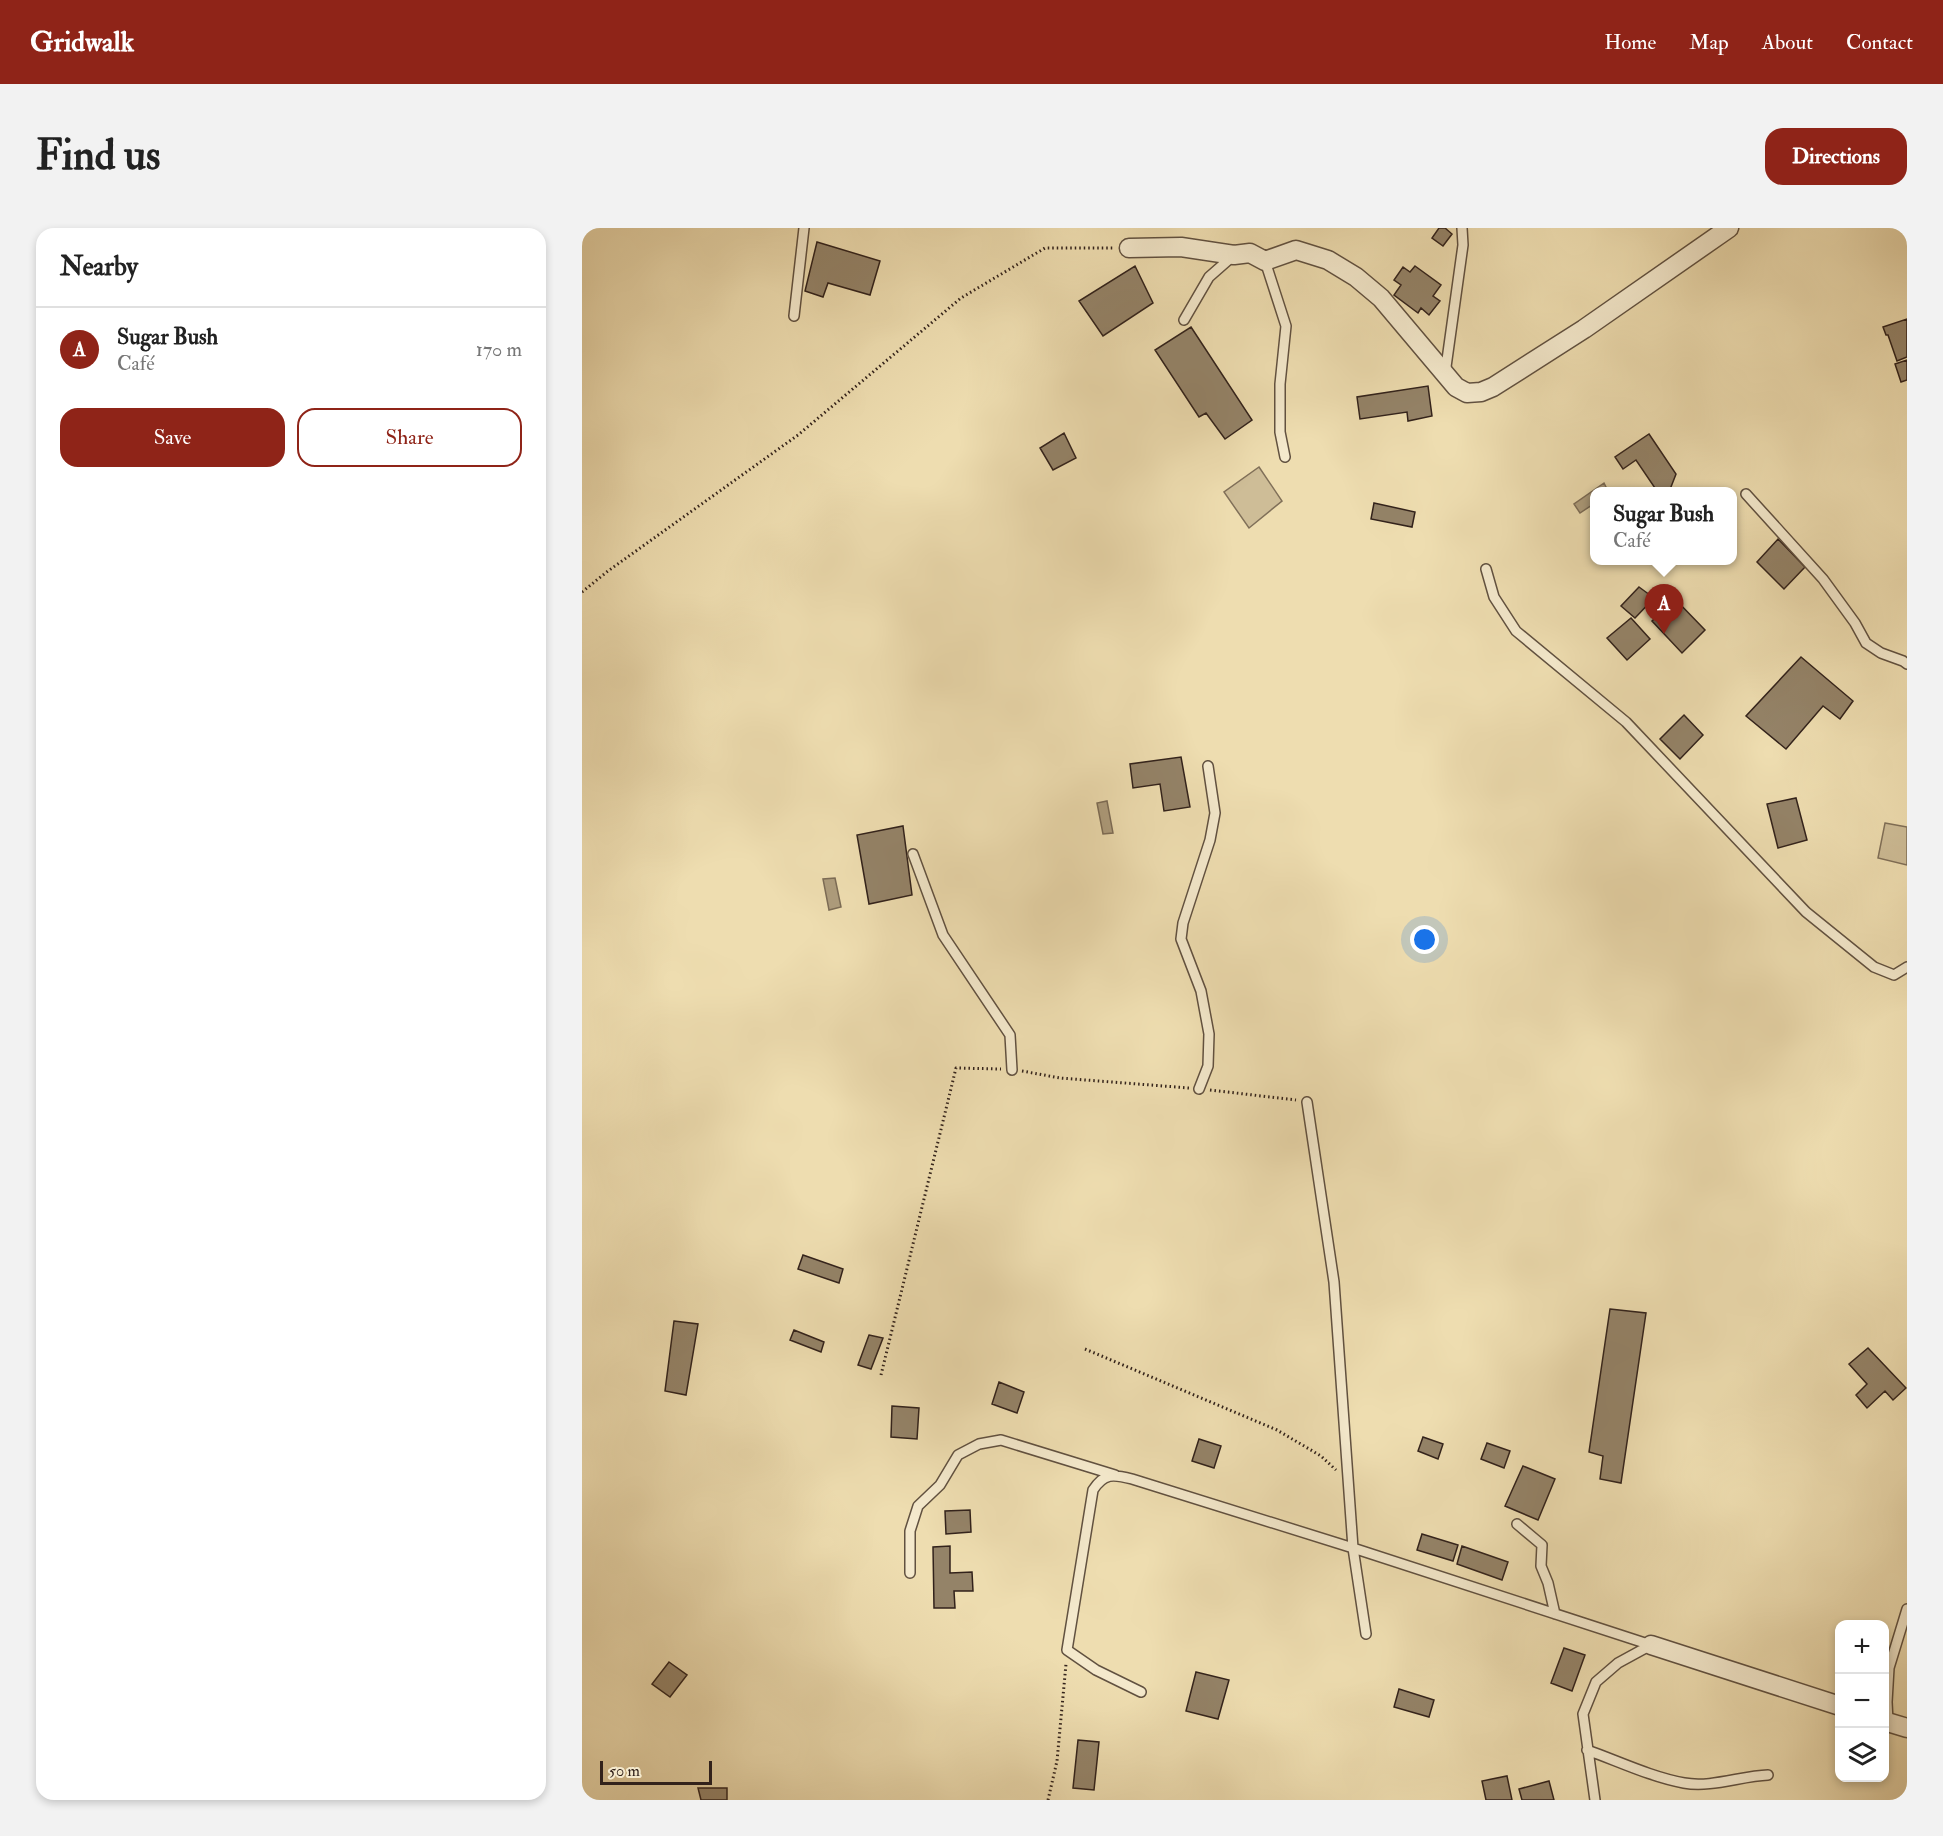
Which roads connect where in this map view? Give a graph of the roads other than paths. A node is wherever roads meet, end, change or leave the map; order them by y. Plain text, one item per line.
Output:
1 (804, 228) edge
2 (1462, 228) edge
3 (1729, 228) edge
4 (1129, 248) road end
5 (1234, 255) junction
6 (1265, 261) junction
7 (794, 316) dead end
8 (1184, 320) dead end
9 (1445, 375) junction
10 (1285, 457) dead end
11 (1746, 494) dead end
12 (1486, 569) dead end
13 (1907, 664) edge
14 (1208, 766) dead end
15 (913, 854) dead end
16 (1907, 967) edge
17 (1012, 1070) road end
18 (1198, 1089) road end
19 (1307, 1102) road end
20 (1120, 1476) junction
21 (1517, 1524) dead end
22 (1353, 1548) junction
23 (910, 1573) dead end
24 (1907, 1609) edge
25 (1555, 1614) junction
26 (1366, 1634) dead end
27 (1652, 1645) junction
28 (1889, 1674) edge
29 (1140, 1692) dead end
30 (1835, 1705) edge
31 (1889, 1722) edge
32 (1907, 1728) edge
33 (1587, 1750) junction
34 (1768, 1775) dead end
35 (1595, 1800) edge

1 - 7 lane
2 - 9 lane
3 - 9 street
4 - 5 street
5 - 6 street
5 - 8 lane
6 - 9 street
6 - 10 lane
11 - 13 lane
12 - 16 lane
14 - 18 lane
15 - 17 lane
19 - 22 lane
20 - 22 lane
20 - 23 lane
20 - 29 lane
21 - 25 lane
22 - 25 lane
22 - 26 lane
24 - 28 lane
25 - 27 lane
27 - 30 street
27 - 33 lane
31 - 32 street
33 - 34 lane
33 - 35 lane

